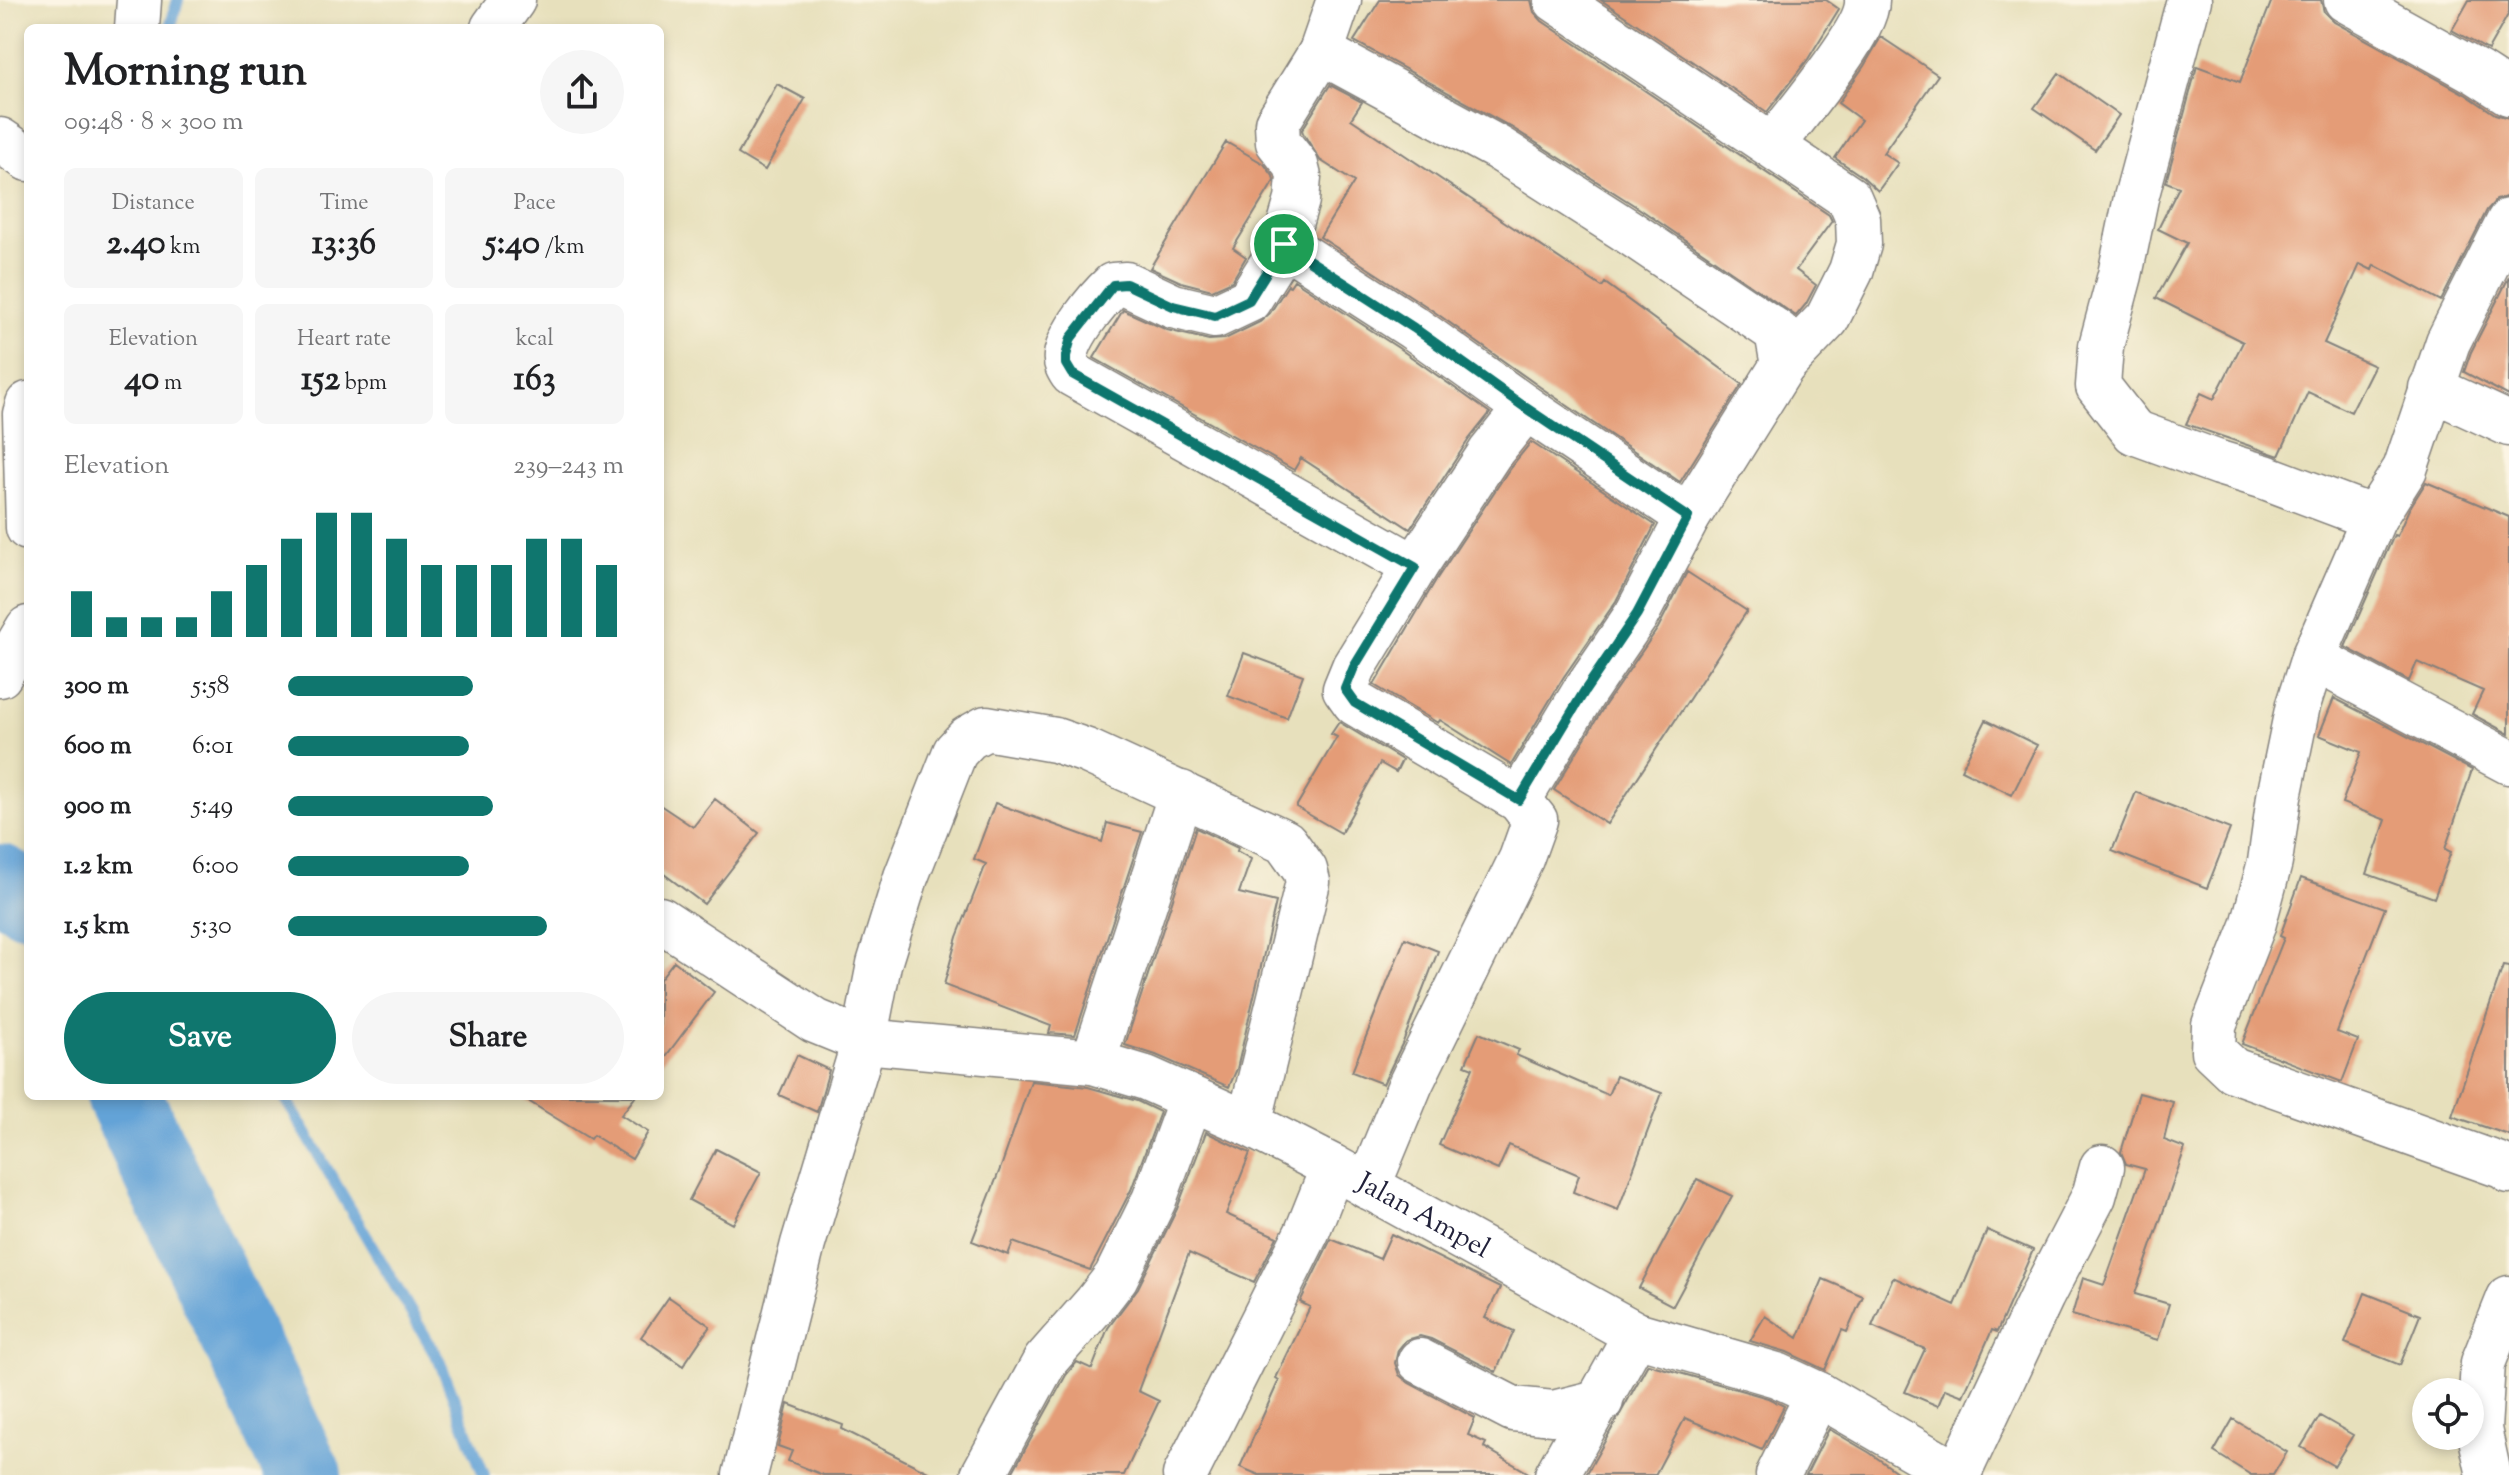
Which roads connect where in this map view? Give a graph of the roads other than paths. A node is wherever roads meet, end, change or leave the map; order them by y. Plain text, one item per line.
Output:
1 (139, 0) edge
2 (513, 0) edge
3 (1339, 0) edge
4 (1556, 0) edge
5 (1867, 0) edge
6 (2189, 0) edge
7 (2346, 0) edge
8 (137, 24) edge
9 (496, 24) edge
10 (1321, 52) junction
11 (2509, 93) edge
12 (0, 140) edge
13 (1773, 145) junction
14 (24, 156) edge
15 (2509, 221) edge
16 (1284, 244) junction
17 (1783, 365) junction
18 (2431, 388) junction
19 (1526, 408) junction
20 (24, 418) edge
21 (2509, 424) edge
22 (13, 468) edge
23 (24, 512) edge
24 (1688, 517) junction
25 (2374, 518) junction
26 (1415, 567) junction
27 (18, 635) edge
28 (2313, 658) junction
29 (0, 675) edge
30 (2509, 762) edge
31 (1181, 793) junction
32 (1519, 800) junction
33 (664, 922) edge
34 (864, 1041) junction
35 (1093, 1062) junction
36 (1191, 1099) junction
37 (1249, 1124) junction
38 (2102, 1167) dead end
39 (2509, 1171) edge
40 (1351, 1177) junction
41 (2509, 1298) edge
42 (1636, 1334) junction
43 (1420, 1361) dead end
44 (1818, 1394) junction
45 (1601, 1401) junction
46 (745, 1475) edge
47 (983, 1475) edge
48 (1185, 1475) edge
49 (1557, 1475) edge
50 (1778, 1475) edge
51 (1958, 1475) edge
52 (2489, 1475) edge

1 - 8 street
2 - 9 street
3 - 10 street
4 - 13 street
5 - 13 street
6 - 25 street
7 - 11 street
10 - 16 street
10 - 17 street
12 - 14 street
13 - 17 street
15 - 18 street
16 - 19 street
16 - 26 street
17 - 24 street
18 - 21 street
18 - 25 street
19 - 24 street
19 - 26 street
20 - 22 street
22 - 23 street
24 - 32 street
25 - 28 street
26 - 32 street
27 - 29 street
28 - 30 street
28 - 39 street
31 - 34 street
31 - 35 street
31 - 37 street
32 - 40 street
33 - 34 street, Jalan Ampel
34 - 35 street, Jalan Ampel
34 - 46 street
35 - 36 street, Jalan Ampel
36 - 37 street, Jalan Ampel
36 - 47 street
37 - 40 street, Jalan Ampel
38 - 51 street
40 - 42 street, Jalan Ampel
40 - 48 street
41 - 52 street
42 - 44 street, Jalan Ampel
42 - 45 street
43 - 45 street
44 - 50 street
44 - 51 street, Jalan Ampel
45 - 49 street

